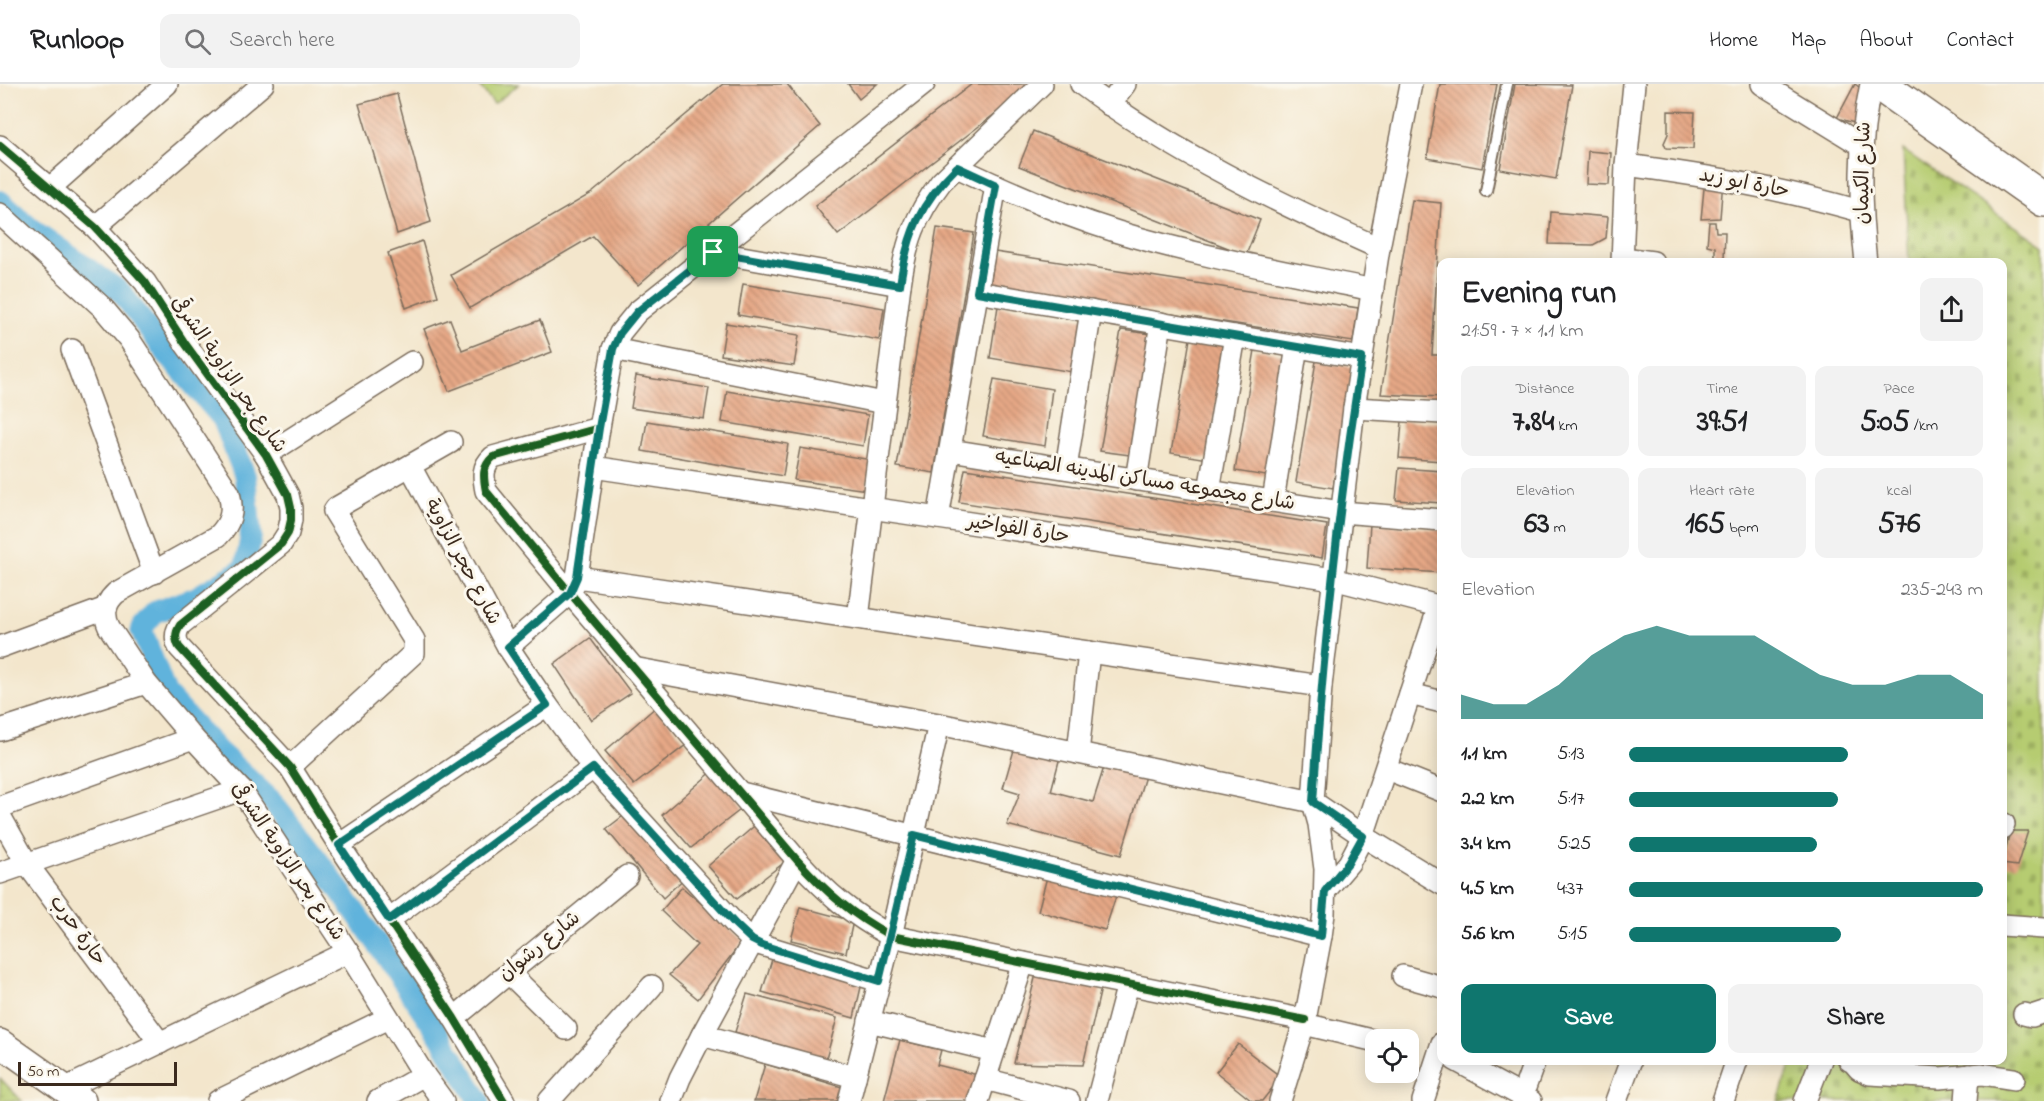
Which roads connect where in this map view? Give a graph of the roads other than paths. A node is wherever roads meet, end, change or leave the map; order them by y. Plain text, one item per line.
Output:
1 (167, 84) edge
2 (263, 84) edge
3 (924, 84) edge
4 (1042, 84) edge
5 (1081, 84) edge
6 (1125, 84) edge
7 (1411, 84) edge
8 (1507, 84) edge
9 (1634, 84) edge
10 (1762, 84) edge
11 (1870, 84) edge
12 (1879, 84) edge
13 (1918, 84) edge
14 (1109, 105) junction
15 (1861, 145) junction
16 (0, 147) edge
17 (1626, 165) junction
18 (957, 167) junction
19 (2044, 173) edge
20 (996, 185) junction
21 (50, 188) junction
22 (1486, 191) dead end
23 (2044, 200) edge
24 (1860, 211) junction
25 (0, 214) edge
26 (95, 227) junction
27 (1379, 248) junction
28 (713, 252) junction
29 (1622, 258) edge
30 (1866, 258) edge
31 (900, 285) junction
32 (1372, 290) junction
33 (977, 292) junction
34 (1091, 311) junction
35 (1161, 323) junction
36 (1235, 336) junction
37 (1297, 346) junction
38 (613, 349) junction
39 (72, 350) dead end
40 (1362, 358) junction
41 (412, 362) dead end
42 (884, 403) junction
43 (1354, 408) junction
44 (1437, 413) edge
45 (599, 428) junction
46 (452, 442) dead end
47 (950, 450) junction
48 (266, 455) junction
49 (410, 466) junction
50 (593, 467) junction
51 (1066, 468) junction
52 (1136, 480) junction
53 (1209, 491) junction
54 (1273, 501) junction
55 (872, 508) junction
56 (1341, 512) junction
57 (938, 518) junction
58 (1437, 520) edge
59 (154, 573) junction
60 (1333, 579) junction
61 (573, 585) junction
62 (1437, 605) edge
63 (106, 608) junction
64 (1437, 615) edge
65 (858, 618) junction
66 (0, 647) edge
67 (508, 647) junction
68 (1089, 652) junction
69 (633, 668) junction
70 (146, 683) junction
71 (1321, 686) junction
72 (1410, 694) junction
73 (1437, 701) edge
74 (547, 705) junction
75 (939, 724) junction
76 (0, 730) edge
77 (193, 738) junction
78 (1078, 753) junction
79 (290, 767) junction
80 (593, 768) junction
81 (1387, 768) junction
82 (1437, 789) edge
83 (241, 790) junction
84 (741, 793) junction
85 (1313, 802) junction
86 (0, 807) edge
87 (0, 816) edge
88 (914, 835) junction
89 (1363, 836) junction
90 (339, 845) junction
91 (796, 860) junction
92 (27, 864) junction
93 (0, 873) edge
94 (627, 876) dead end
95 (1437, 881) edge
96 (1325, 891) junction
97 (389, 920) junction
98 (2007, 925) edge
99 (2044, 928) edge
100 (891, 936) junction
101 (1321, 936) junction
102 (752, 940) junction
103 (348, 952) junction
104 (1023, 963) junction
105 (509, 973) junction
106 (1403, 976) dead end
107 (879, 981) junction
108 (1128, 984) junction
109 (652, 986) dead end
110 (1437, 986) edge
111 (388, 1018) junction
112 (454, 1018) junction
113 (869, 1021) junction
114 (1305, 1022) junction
115 (566, 1029) dead end
116 (702, 1035) junction
117 (1365, 1038) edge
118 (0, 1043) edge
119 (160, 1043) junction
120 (994, 1051) junction
121 (1438, 1065) edge
122 (1467, 1065) edge
123 (1534, 1065) edge
124 (1629, 1065) edge
125 (1735, 1065) edge
126 (1819, 1065) edge
127 (1856, 1065) edge
128 (424, 1075) junction
129 (1968, 1075) junction
130 (855, 1077) junction
131 (985, 1079) junction
132 (2014, 1079) dead end
133 (74, 1094) edge
134 (1527, 1099) edge
135 (218, 1101) edge
136 (378, 1101) edge
137 (443, 1101) edge
138 (504, 1101) edge
139 (549, 1101) edge
140 (671, 1101) edge
141 (849, 1101) edge
142 (978, 1101) edge
143 (1069, 1101) edge
144 (1097, 1101) edge
145 (1280, 1101) edge
146 (1423, 1101) edge
147 (1616, 1101) edge
148 (1723, 1101) edge
149 (1805, 1101) edge
150 (1966, 1101) edge

1 - 21 street
2 - 26 street
3 - 28 street
4 - 18 street
5 - 14 street
6 - 14 street
7 - 27 street
8 - 22 lane
9 - 17 street
10 - 15 street
11 - 15 street, شارع الكيمان
12 - 23 main road
13 - 19 main road
14 - 27 street
15 - 24 street, شارع الكيمان
16 - 21 street, شارع بحر الزاوية الشرقى
17 - 24 street, حارة ابو زيد
17 - 29 street
18 - 20 street
18 - 31 street
20 - 32 street
20 - 33 street
21 - 26 street, شارع بحر الزاوية الشرقى
24 - 30 street, شارع الكيمان
25 - 59 street
26 - 48 street, شارع بحر الزاوية الشرقى
27 - 32 street
28 - 31 street
28 - 38 street
31 - 42 street
32 - 40 street
33 - 34 street
33 - 47 street
34 - 35 street
34 - 51 street
35 - 36 street
35 - 52 street
36 - 37 street
36 - 53 street
37 - 40 street
37 - 54 street
38 - 42 street
38 - 45 street
39 - 59 street
40 - 43 street
41 - 48 street
42 - 55 street
43 - 44 street
43 - 56 street
45 - 50 street
45 - 61 street
46 - 49 street
47 - 51 street, شارع مجموعه مساكن المدينه الصناعيه
47 - 57 street
48 - 79 street, شارع بحر الزاوية الشرقى
49 - 67 street, شارع حجر الزاوية
49 - 79 street
50 - 55 street, حارة الفواخير
50 - 61 street
51 - 52 street, شارع مجموعه مساكن المدينه الصناعيه
52 - 53 street, شارع مجموعه مساكن المدينه الصناعيه
53 - 54 street, شارع مجموعه مساكن المدينه الصناعيه
54 - 56 street, شارع مجموعه مساكن المدينه الصناعيه
55 - 57 street, حارة الفواخير
55 - 65 street
56 - 58 street, شارع مجموعه مساكن المدينه الصناعيه
56 - 60 street
57 - 60 street, حارة الفواخير
59 - 63 street
60 - 62 street, حارة الفواخير
60 - 71 street
61 - 65 street
61 - 67 street
61 - 69 street
63 - 66 street
63 - 70 street, شارع بحر الزاوية الشرقى
64 - 72 street
65 - 68 street
67 - 74 street, شارع حجر الزاوية
68 - 71 street
68 - 78 street
69 - 75 street
69 - 84 street
70 - 76 street
70 - 77 street, شارع بحر الزاوية الشرقى
71 - 85 street
72 - 73 street
72 - 81 street
74 - 80 street, شارع حجر الزاوية
74 - 90 street
75 - 78 street
75 - 88 street
77 - 83 street, شارع بحر الزاوية الشرقى
77 - 86 street
78 - 85 street
79 - 90 street, شارع بحر الزاوية الشرقى
80 - 97 street
80 - 102 street, شارع حجر الزاوية
81 - 82 street
81 - 89 street
83 - 92 street
83 - 103 street, شارع بحر الزاوية الشرقى
84 - 88 street
84 - 91 street
85 - 89 street
85 - 96 street
87 - 92 street, حارة حرب
88 - 100 street
88 - 101 street
89 - 95 street
89 - 96 street
90 - 97 street, شارع بحر الزاوية الشرقى
91 - 100 street
91 - 102 street
92 - 93 street
92 - 119 street, حارة حرب
94 - 105 street, شارع رشوان
96 - 101 street
97 - 112 street, شارع بحر الزاوية الشرقى
98 - 99 street
100 - 104 street
100 - 107 street
101 - 114 street
102 - 107 street, شارع حجر الزاوية
102 - 116 street
103 - 111 street, شارع بحر الزاوية الشرقى
103 - 119 street
104 - 108 street
104 - 120 street
105 - 112 street, شارع رشوان
105 - 115 street
106 - 110 street
107 - 113 street
108 - 114 street
108 - 144 street
109 - 139 street
111 - 128 street, شارع بحر الزاوية الشرقى
111 - 135 street
112 - 138 street, شارع بحر الزاوية الشرقى
113 - 120 street
113 - 130 street
114 - 117 street
114 - 145 street
116 - 130 street
116 - 140 street
118 - 133 street
119 - 133 street
120 - 131 street
121 - 146 street
122 - 134 street
123 - 134 street
124 - 147 street
125 - 148 street
126 - 149 street
127 - 129 street
128 - 136 street
128 - 137 street, شارع بحر الزاوية الشرقى
129 - 132 street
129 - 150 street
130 - 141 street
131 - 142 street
131 - 143 street

